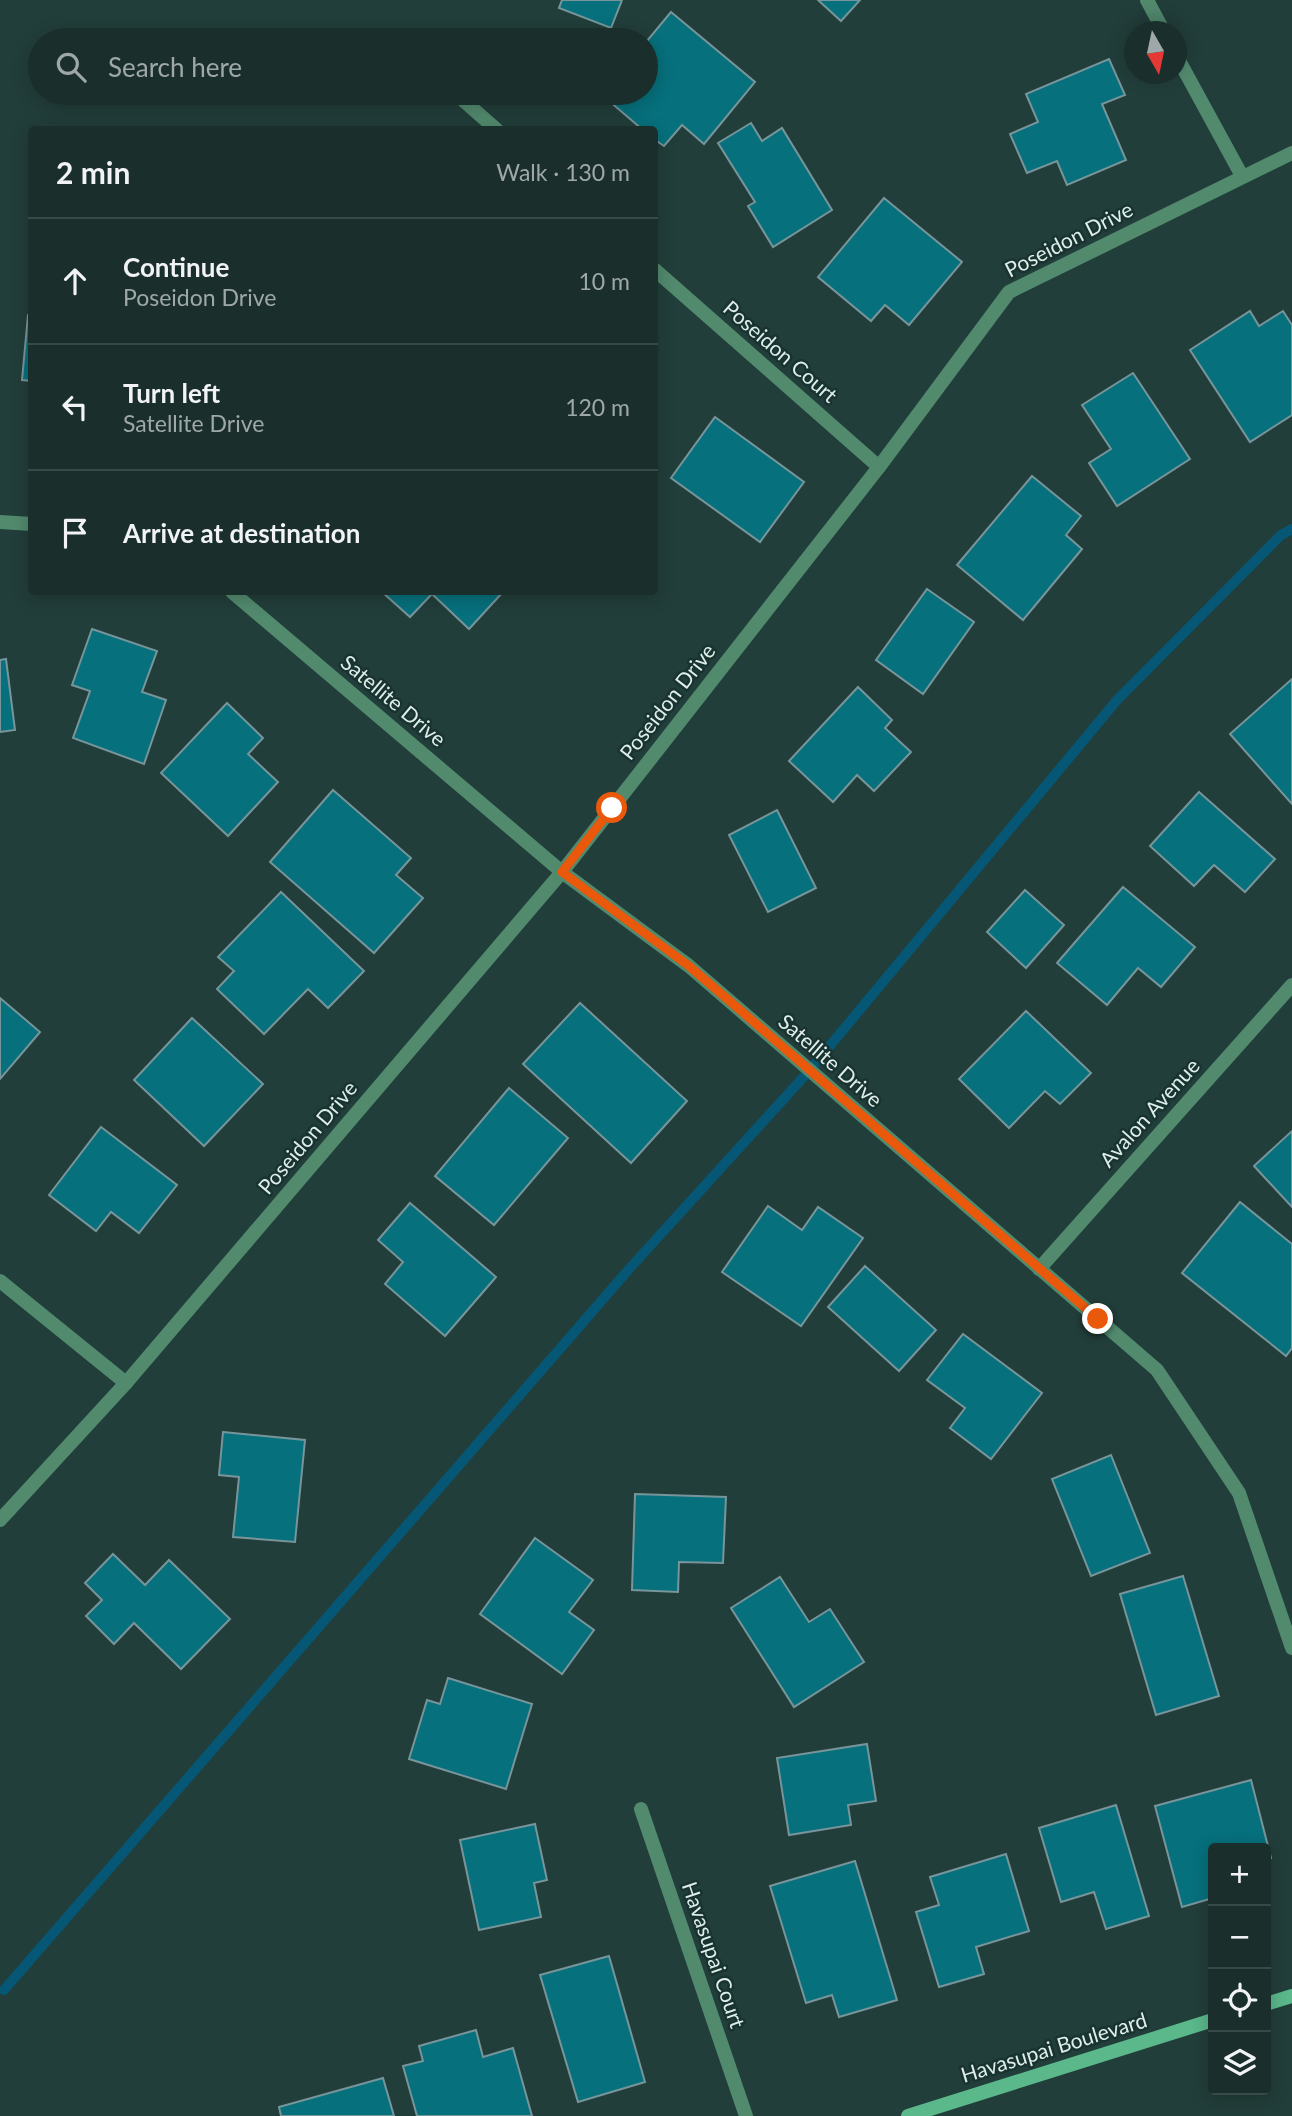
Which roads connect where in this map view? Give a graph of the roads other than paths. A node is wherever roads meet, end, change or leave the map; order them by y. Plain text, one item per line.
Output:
1 (1147, 0) edge
2 (1158, 21) edge
3 (1187, 74) edge
4 (469, 105) edge
5 (492, 126) edge
6 (1292, 153) edge
7 (1242, 176) junction
8 (658, 273) edge
9 (879, 467) junction
10 (0, 522) edge
11 (28, 524) edge
12 (236, 595) edge
13 (562, 872) junction
14 (1292, 985) edge
15 (1039, 1269) junction
16 (0, 1282) edge
17 (126, 1383) junction
18 (0, 1520) edge
19 (1292, 1648) edge
20 (640, 1808) dead end
21 (1292, 1996) edge
22 (1271, 2002) edge
23 (1208, 2022) edge
24 (746, 2116) edge
25 (908, 2116) edge

1 - 2 street
3 - 7 street
4 - 5 street
6 - 7 street, Poseidon Drive
7 - 9 street, Poseidon Drive
8 - 9 street, Poseidon Court
9 - 13 street, Poseidon Drive
10 - 11 street
12 - 13 street, Satellite Drive
13 - 15 street, Satellite Drive
13 - 17 street, Poseidon Drive
14 - 15 street, Avalon Avenue
15 - 19 street, Satellite Drive
16 - 17 street
17 - 18 street, Poseidon Drive
20 - 24 street, Havasupai Court
21 - 22 street
23 - 25 street, Havasupai Boulevard

